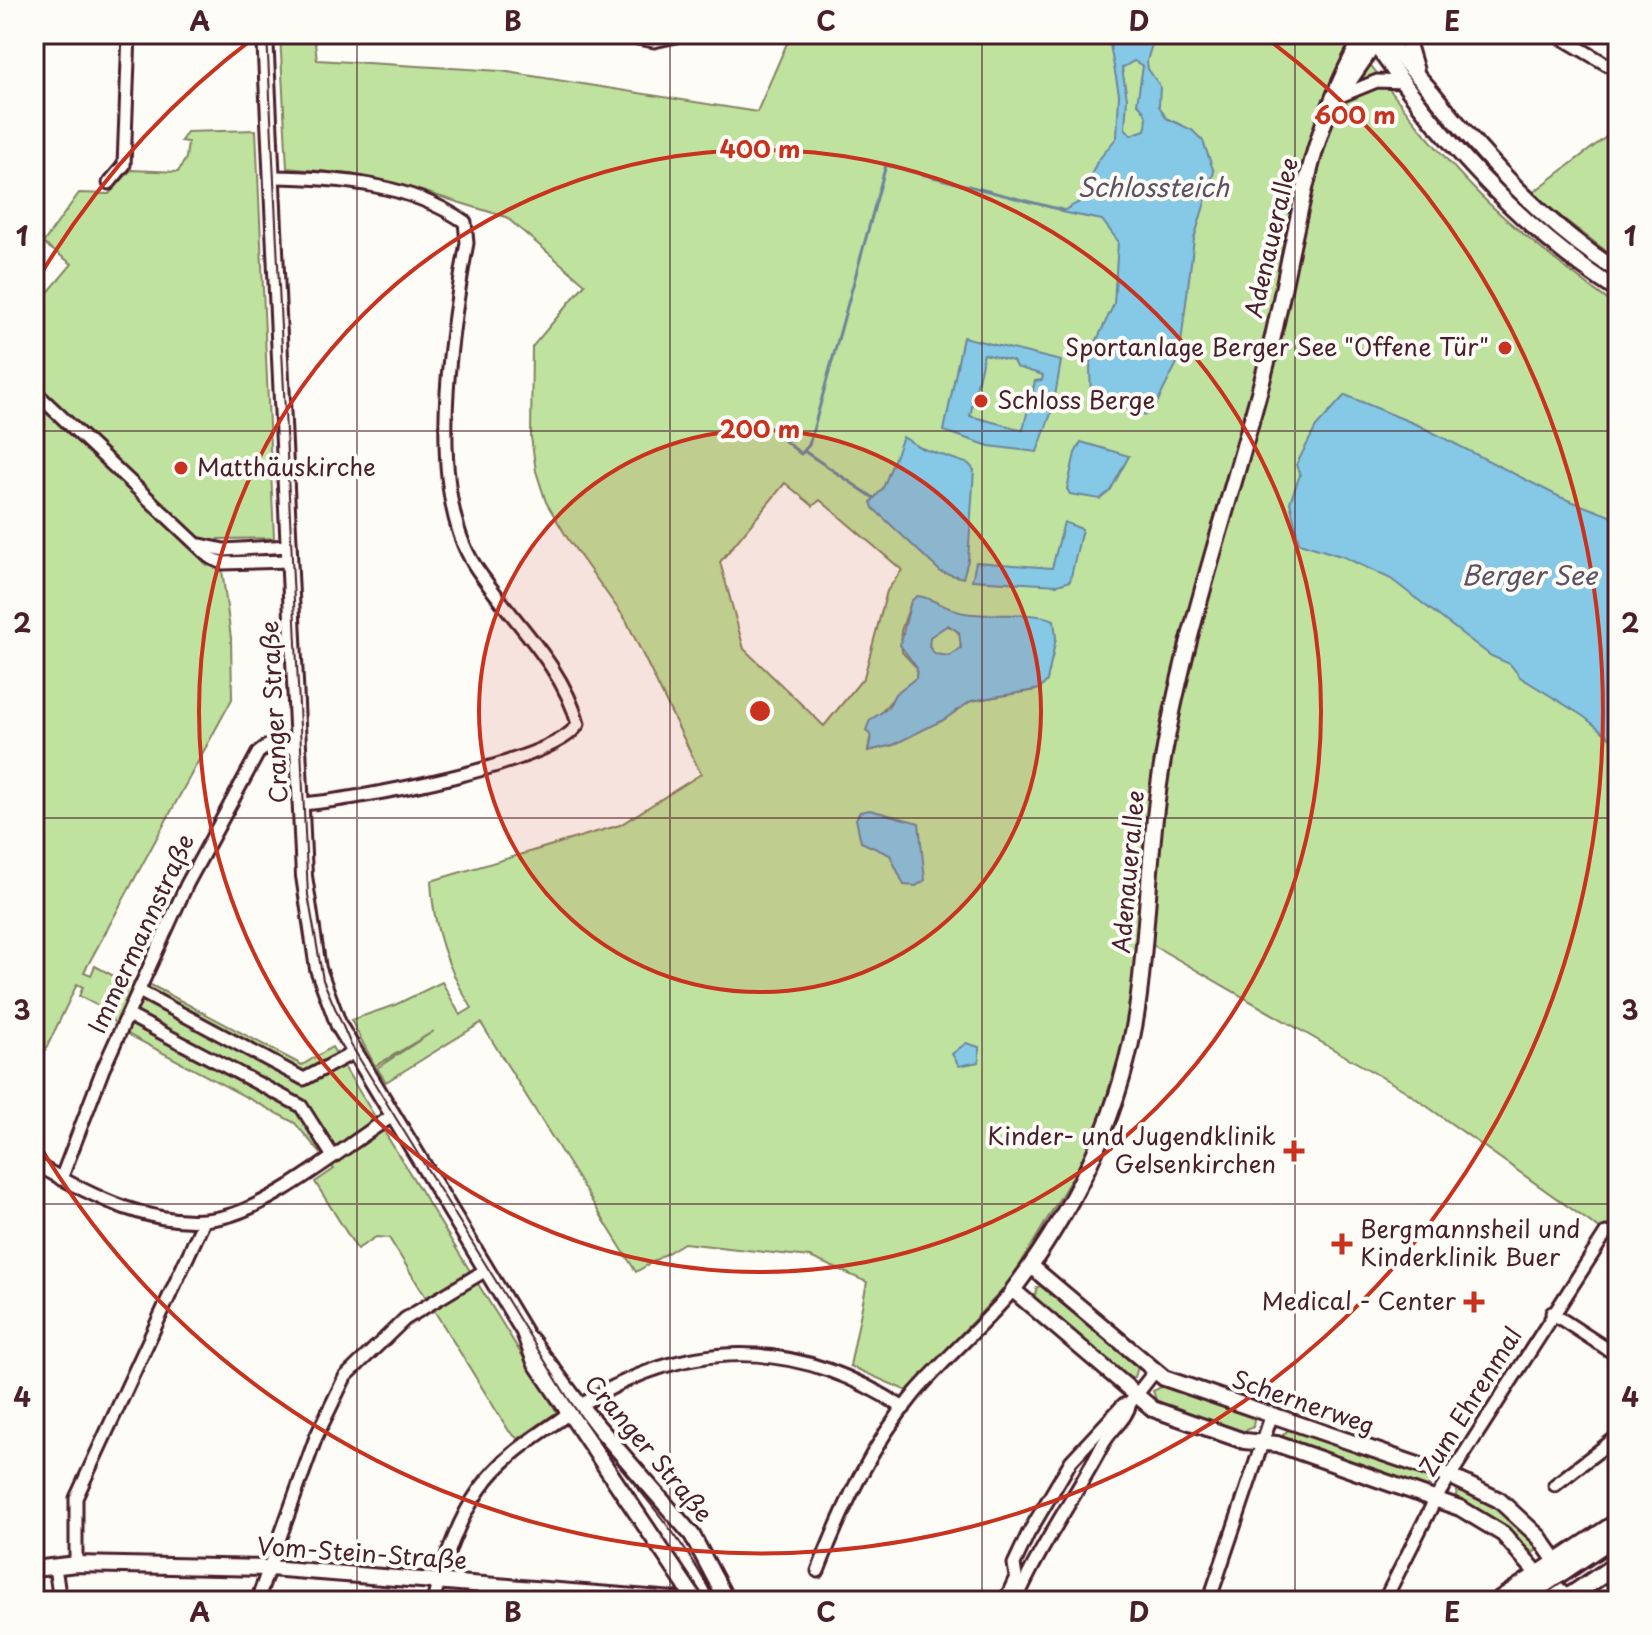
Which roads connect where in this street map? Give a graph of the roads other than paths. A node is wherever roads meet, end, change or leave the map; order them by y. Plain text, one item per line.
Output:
1 (129, 34) edge
2 (265, 34) edge
3 (616, 34) edge
4 (685, 34) edge
5 (1405, 34) edge
6 (1555, 34) edge
7 (1374, 36) edge
8 (1618, 71) edge
9 (1410, 79) junction
10 (1335, 101) junction
11 (271, 177) junction
12 (109, 183) dead end
13 (1618, 271) edge
14 (1618, 291) edge
15 (34, 391) edge
16 (289, 554) junction
17 (298, 748) junction
18 (301, 804) junction
19 (139, 991) junction
20 (128, 1015) junction
21 (353, 1053) junction
22 (391, 1117) junction
23 (332, 1155) junction
24 (34, 1163) edge
25 (61, 1179) junction
26 (204, 1221) junction
27 (1606, 1233) dead end
28 (1031, 1266) junction
29 (486, 1270) junction
30 (1013, 1290) junction
31 (1552, 1313) junction
32 (1618, 1356) edge
33 (1155, 1371) junction
34 (1134, 1399) junction
35 (904, 1408) junction
36 (574, 1409) junction
37 (1271, 1417) junction
38 (1618, 1436) edge
39 (1098, 1441) junction
40 (1262, 1442) junction
41 (1450, 1476) junction
42 (1555, 1485) dead end
43 (1049, 1497) junction
44 (1436, 1498) junction
45 (1065, 1507) junction
46 (1618, 1522) edge
47 (1618, 1535) edge
48 (76, 1564) junction
49 (1014, 1564) junction
50 (1618, 1564) edge
51 (1560, 1566) junction
52 (55, 1567) junction
53 (269, 1568) junction
54 (34, 1569) edge
55 (818, 1571) dead end
56 (1028, 1572) junction
57 (1543, 1578) junction
58 (439, 1582) junction
59 (1565, 1600) edge
60 (60, 1601) edge
61 (257, 1601) edge
62 (433, 1601) edge
63 (687, 1601) edge
64 (696, 1601) edge
65 (727, 1601) edge
66 (1005, 1601) edge
67 (1016, 1601) edge
68 (1209, 1601) edge
69 (1384, 1601) edge
70 (1498, 1601) edge
71 (1513, 1601) edge

1 - 12 street
2 - 11 main road, Cranger Straße
3 - 4 street
5 - 9 main road
6 - 8 street
7 - 9 main road
7 - 10 main road, Adenauerallee
9 - 10 street
9 - 13 main road
9 - 14 main road
10 - 28 main road, Adenauerallee
11 - 16 main road, Cranger Straße
11 - 18 street
15 - 16 street
16 - 17 main road, Cranger Straße
17 - 18 main road, Cranger Straße
17 - 19 street, Immermannstraße
18 - 21 main road, Cranger Straße
19 - 20 street, Immermannstraße
19 - 21 street
20 - 23 street
20 - 25 street, Immermannstraße
21 - 22 main road, Cranger Straße
22 - 23 street
22 - 29 main road, Cranger Straße
23 - 26 street
24 - 25 street
25 - 26 street
26 - 48 street
27 - 31 street, Zum Ehrenmal
28 - 30 main road, Adenauerallee
28 - 33 main road, Schernerweg
29 - 36 main road, Cranger Straße
29 - 53 street
30 - 34 main road, Schernerweg
30 - 35 street, Adenauerallee
31 - 32 street
31 - 41 street, Zum Ehrenmal
33 - 34 street
33 - 37 main road, Schernerweg
34 - 39 street
34 - 40 main road, Schernerweg
35 - 36 street
35 - 55 street, Adenauerallee
36 - 58 street
36 - 64 main road, Cranger Straße
36 - 65 main road, Cranger Straße
37 - 40 street
37 - 41 main road, Schernerweg
38 - 42 street
39 - 43 street
39 - 45 street
40 - 44 main road, Schernerweg
40 - 68 street
41 - 44 street, Zum Ehrenmal
41 - 51 main road, Schernerweg
43 - 45 street
43 - 49 street
44 - 57 main road, Schernerweg
44 - 69 street, Zum Ehrenmal
45 - 56 street
46 - 51 main road
47 - 51 main road
48 - 52 main road, Vom-Stein-Straße
48 - 53 main road, Vom-Stein-Straße
49 - 56 street
49 - 66 street
50 - 59 main road
51 - 57 main road
51 - 59 main road
52 - 54 main road, Vom-Stein-Straße
52 - 60 street
53 - 58 main road, Vom-Stein-Straße
53 - 61 street
56 - 67 street
57 - 59 main road, Schernerweg
57 - 70 main road
57 - 71 main road
58 - 62 street
58 - 63 main road, Vom-Stein-Straße

